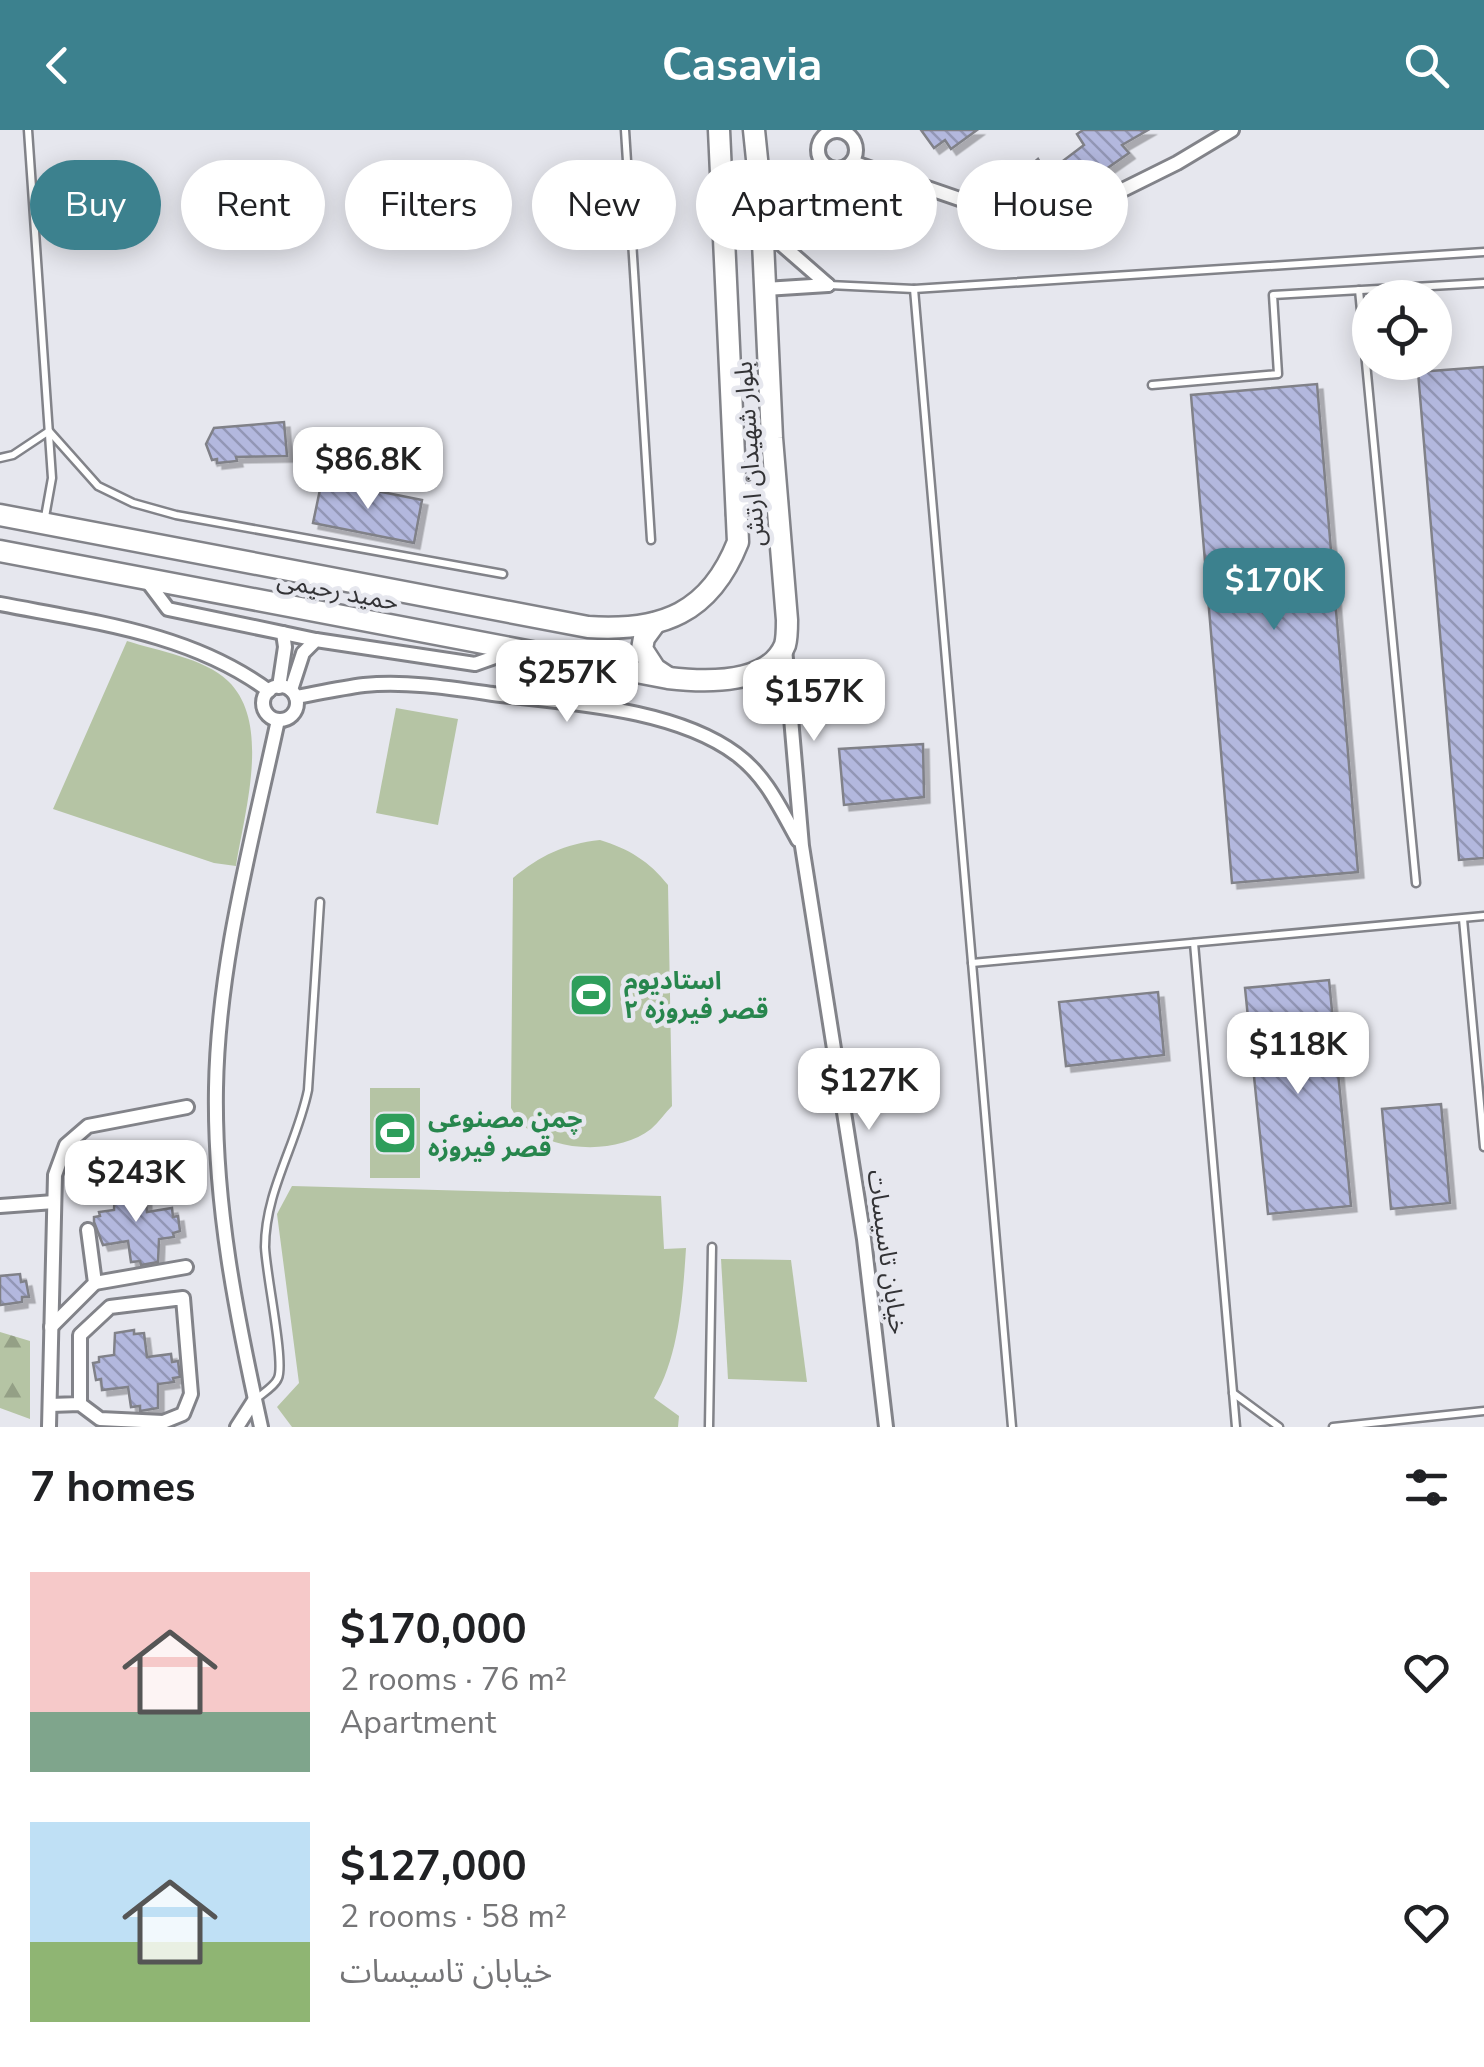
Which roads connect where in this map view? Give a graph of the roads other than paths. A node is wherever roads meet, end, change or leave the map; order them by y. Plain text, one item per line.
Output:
1 (28, 130) edge
2 (625, 130) edge
3 (718, 130) edge
4 (754, 130) edge
5 (1232, 130) edge
6 (829, 131) edge
7 (858, 134) edge
8 (757, 160) edge
9 (823, 160) edge
10 (853, 160) edge
11 (937, 191) edge
12 (763, 250) edge
13 (788, 250) edge
14 (1484, 252) edge
15 (1484, 283) edge
16 (828, 284) junction
17 (1452, 285) edge
18 (765, 289) junction
19 (914, 289) junction
20 (1352, 290) edge
21 (1368, 380) edge
22 (1152, 385) dead end
23 (48, 432) junction
24 (0, 458) edge
25 (778, 503) junction
26 (737, 514) junction
27 (0, 516) edge
28 (44, 524) junction
29 (651, 540) dead end
30 (0, 551) edge
31 (502, 574) dead end
32 (147, 581) junction
33 (0, 604) edge
34 (655, 623) junction
35 (283, 633) junction
36 (316, 640) junction
37 (784, 646) junction
38 (515, 650) junction
39 (668, 678) junction
40 (284, 691) junction
41 (278, 720) junction
42 (802, 846) junction
43 (1416, 883) dead end
44 (320, 902) dead end
45 (1484, 916) edge
46 (1463, 918) junction
47 (1194, 942) junction
48 (972, 963) junction
49 (188, 1106) dead end
50 (1484, 1146) edge
51 (54, 1202) junction
52 (0, 1206) edge
53 (88, 1230) dead end
54 (712, 1247) dead end
55 (186, 1267) dead end
56 (95, 1283) junction
57 (51, 1327) junction
58 (1233, 1393) junction
59 (255, 1399) junction
60 (80, 1404) junction
61 (50, 1405) junction
62 (1484, 1411) edge
63 (49, 1427) edge
64 (237, 1427) edge
65 (260, 1427) edge
66 (709, 1427) edge
67 (886, 1427) edge
68 (1012, 1427) edge
69 (1236, 1427) edge
70 (1279, 1427) edge
71 (1333, 1427) edge

1 - 23 lane
2 - 29 lane
3 - 26 main road, بلوار شهیدان ارتش
4 - 8 main road, بلوار شهیدان ارتش
5 - 11 street
6 - 7 street
6 - 9 street
7 - 10 street
12 - 18 main road, بلوار شهیدان ارتش
13 - 16 street
14 - 19 lane
15 - 17 lane
16 - 18 street
16 - 19 lane
18 - 25 main road, بلوار شهیدان ارتش
19 - 48 lane
20 - 22 lane
21 - 43 lane
23 - 24 lane
23 - 28 lane
23 - 31 lane
25 - 26 main road
25 - 37 main road, بلوار شهیدان ارتش
26 - 34 main road, بلوار شهیدان ارتش
27 - 28 main road, حمید رحیمی
28 - 34 main road, حمید رحیمی
30 - 32 main road, حمید رحیمی
32 - 35 street
32 - 38 main road, حمید رحیمی
33 - 40 street
34 - 39 main road
35 - 36 street
35 - 40 street
36 - 38 street
36 - 40 street
37 - 39 main road
37 - 42 street, خیابان تاسیسات
38 - 39 main road, حمید رحیمی
40 - 41 street
40 - 41 street
40 - 42 street
41 - 59 street
42 - 67 street, خیابان تاسیسات
44 - 59 lane
45 - 46 lane
46 - 47 lane
46 - 50 lane
47 - 48 lane
47 - 58 lane
48 - 68 lane
49 - 51 street
51 - 52 street
51 - 57 street
53 - 56 street
54 - 66 lane
55 - 56 street
56 - 57 street
57 - 61 street
58 - 69 lane
58 - 70 lane
59 - 64 street
59 - 65 street
60 - 60 street
60 - 61 street
61 - 63 street
62 - 71 lane

